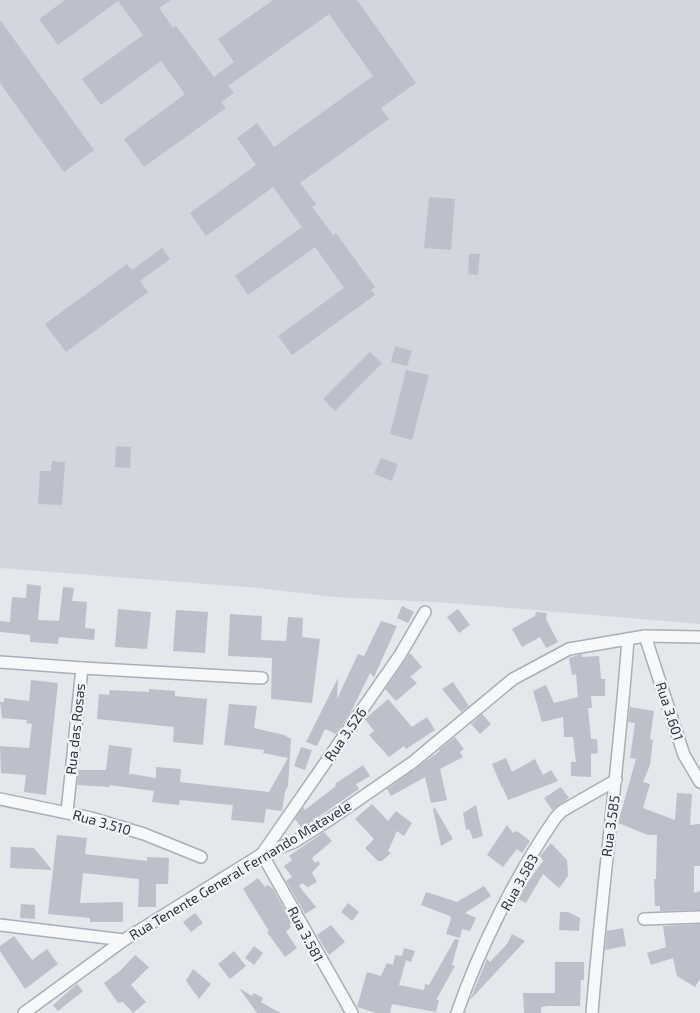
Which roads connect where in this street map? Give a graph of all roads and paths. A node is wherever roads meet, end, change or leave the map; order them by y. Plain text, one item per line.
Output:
1 (425, 612) dead end
2 (645, 636) junction
3 (700, 636) edge
4 (628, 639) junction
5 (0, 662) edge
6 (82, 668) junction
7 (262, 678) dead end
8 (616, 780) junction
9 (700, 782) edge
10 (0, 799) edge
11 (67, 812) junction
12 (262, 854) junction
13 (201, 857) dead end
14 (700, 917) edge
15 (644, 919) dead end
16 (1, 926) edge
17 (124, 940) junction
18 (24, 1013) edge
19 (352, 1013) edge
20 (457, 1013) edge
21 (592, 1013) edge

1 - 12 street, Rua 3.526
2 - 3 street, Rua Tenente General Fernando Matavele
2 - 4 street, Rua Tenente General Fernando Matavele
2 - 9 street, Rua 3.601
4 - 8 street, Rua 3.585
4 - 12 street, Rua Tenente General Fernando Matavele
5 - 6 street, Rua das Rosas
6 - 7 street
6 - 11 street, Rua das Rosas
8 - 20 street, Rua 3.583
8 - 21 street, Rua 3.585
10 - 11 street, Rua 3.510
11 - 13 street, Rua 3.510
12 - 17 street, Rua Tenente General Fernando Matavele
12 - 19 street, Rua 3.581
14 - 15 street
16 - 17 street
17 - 18 street, Rua Tenente General Fernando Matavele

